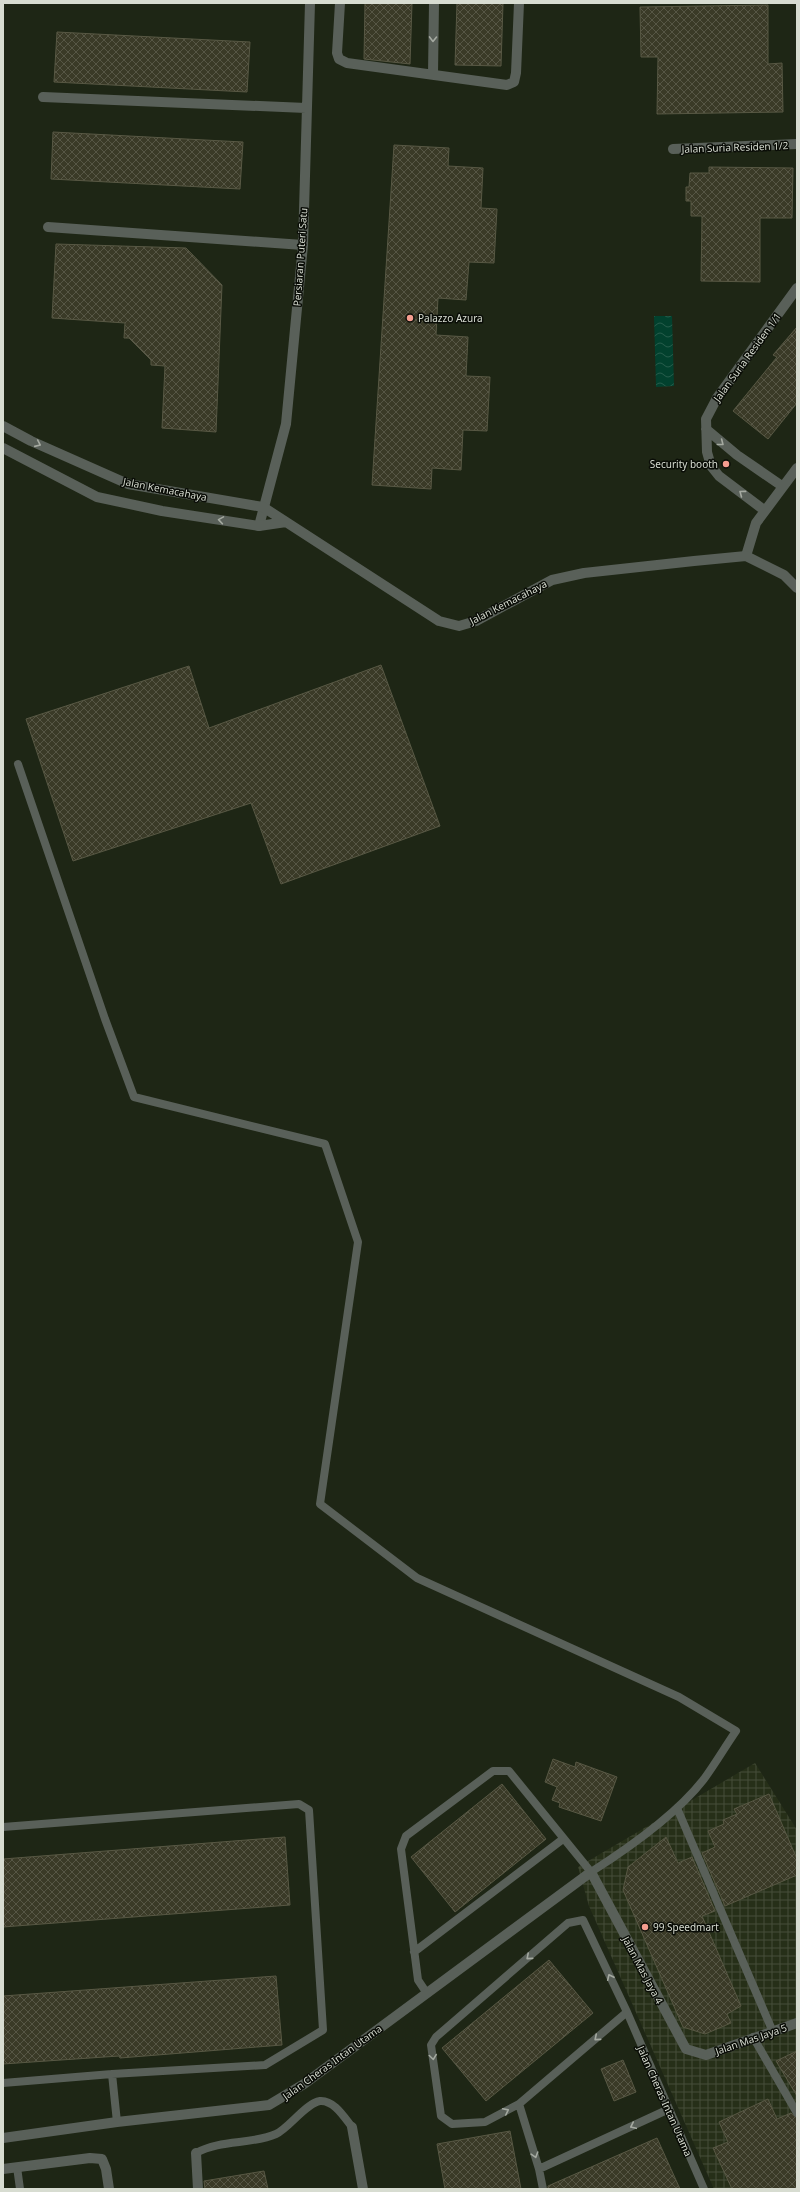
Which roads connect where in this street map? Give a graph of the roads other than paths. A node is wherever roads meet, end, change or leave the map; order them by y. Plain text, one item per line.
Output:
1 (310, 3) edge
2 (340, 3) edge
3 (434, 3) edge
4 (519, 3) edge
5 (433, 74) junction
6 (43, 98) dead end
7 (306, 108) junction
8 (797, 144) edge
9 (673, 149) dead end
10 (48, 227) dead end
11 (303, 245) junction
12 (797, 288) edge
13 (3, 426) edge
14 (706, 429) junction
15 (3, 448) edge
16 (797, 468) edge
17 (782, 486) junction
18 (263, 507) junction
19 (764, 510) junction
20 (286, 522) junction
21 (259, 526) junction
22 (746, 556) junction
23 (797, 588) edge
24 (18, 764) dead end
25 (677, 1808) junction
26 (3, 1827) edge
27 (563, 1839) junction
28 (591, 1872) junction
29 (414, 1952) junction
30 (426, 1992) junction
31 (627, 2012) junction
32 (797, 2023) edge
33 (773, 2032) junction
34 (753, 2038) junction
35 (706, 2055) joint
36 (112, 2074) junction
37 (3, 2083) edge
38 (519, 2104) junction
39 (669, 2109) junction
40 (797, 2113) edge
41 (117, 2122) junction
42 (352, 2127) joint
43 (3, 2138) edge
44 (196, 2153) joint
45 (17, 2167) junction
46 (3, 2169) edge
47 (539, 2169) junction
48 (20, 2189) edge
49 (109, 2189) edge
50 (198, 2189) edge
51 (363, 2189) edge
52 (543, 2189) edge
53 (704, 2189) edge

1 - 7 street, Persiaran Puteri Satu
2 - 5 street
3 -> 5 street
4 - 5 street
6 - 7 street
7 - 11 street, Persiaran Puteri Satu
8 - 9 street, Jalan Suria Residen 1/2
10 - 11 street
11 - 18 street, Persiaran Puteri Satu
12 - 14 street, Jalan Suria Residen 1/1
13 -> 18 street, Jalan Kemacahaya
14 -> 17 street
19 -> 14 street, Jalan Suria Residen 1/1
21 -> 15 street, Jalan Kemacahaya
16 - 17 street
17 - 19 street
18 - 20 street, Jalan Kemacahaya
18 - 21 street, Persiaran Puteri Satu
19 - 22 street
20 - 21 street, Jalan Kemacahaya
20 - 22 street, Jalan Kemacahaya
22 - 23 street
24 - 25 lane
25 - 28 lane
25 - 33 lane
26 - 36 lane
27 - 28 lane
27 - 29 lane
27 - 29 lane
28 - 30 street, Jalan Cheras Intan Utama
28 - 35 street, Jalan Mas Jaya 4
29 - 30 lane
30 - 41 street, Jalan Cheras Intan Utama
31 -> 38 lane
31 -> 38 lane, Jalan Cheras Intan Utama
31 - 39 lane, Jalan Cheras Intan Utama
32 - 33 street, Jalan Mas Jaya 5
33 - 34 street, Jalan Mas Jaya 5
34 - 35 street, Jalan Mas Jaya 5
34 - 40 lane
36 - 37 lane
36 - 41 lane
38 -> 47 lane
39 -> 47 lane
39 - 53 lane, Jalan Cheras Intan Utama
41 - 43 street, Jalan Cheras Intan Utama
42 - 44 lane
42 - 51 street
44 - 50 street
45 - 46 street
45 - 48 lane
45 - 49 street
47 - 52 lane

